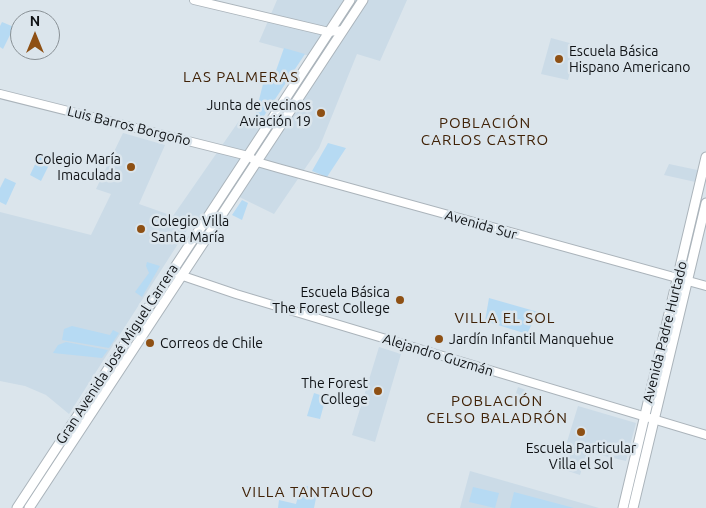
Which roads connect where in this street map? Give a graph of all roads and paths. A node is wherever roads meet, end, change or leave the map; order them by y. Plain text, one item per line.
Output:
1 (194, 0) edge
2 (350, 0) edge
3 (363, 0) edge
4 (343, 30) junction
5 (329, 32) junction
6 (0, 94) edge
7 (248, 156) junction
8 (706, 157) edge
9 (257, 162) junction
10 (706, 203) edge
11 (172, 271) junction
12 (182, 277) junction
13 (683, 280) junction
14 (706, 286) edge
15 (644, 417) junction
16 (654, 420) junction
17 (706, 435) edge
18 (17, 508) edge
19 (29, 508) edge
20 (623, 508) edge
21 (633, 508) edge

1 - 5 street
2 - 5 main road, Gran Avenida José Miguel Carrera
3 - 4 main road, Gran Avenida José Miguel Carrera
4 - 5 street
4 - 9 main road, Gran Avenida José Miguel Carrera
5 - 7 main road, Gran Avenida José Miguel Carrera
6 - 7 street, Luis Barros Borgoño
7 - 9 street, Luis Barros Borgoño
7 - 11 main road, Gran Avenida José Miguel Carrera
8 - 13 main road, Avenida Padre Hurtado
9 - 12 main road, Gran Avenida José Miguel Carrera
9 - 13 street, Avenida Sur
10 - 13 main road, Avenida Padre Hurtado
11 - 12 street, Alejandro Guzmán
11 - 18 main road, Gran Avenida José Miguel Carrera
12 - 15 street, Alejandro Guzmán
12 - 19 main road, Gran Avenida José Miguel Carrera
13 - 14 street, Avenida Sur
13 - 15 main road, Avenida Padre Hurtado
13 - 16 main road, Avenida Padre Hurtado
15 - 16 street, Alejandro Guzmán
15 - 20 main road, Avenida Padre Hurtado
16 - 17 street, Alejandro Guzmán
16 - 21 main road, Avenida Padre Hurtado

